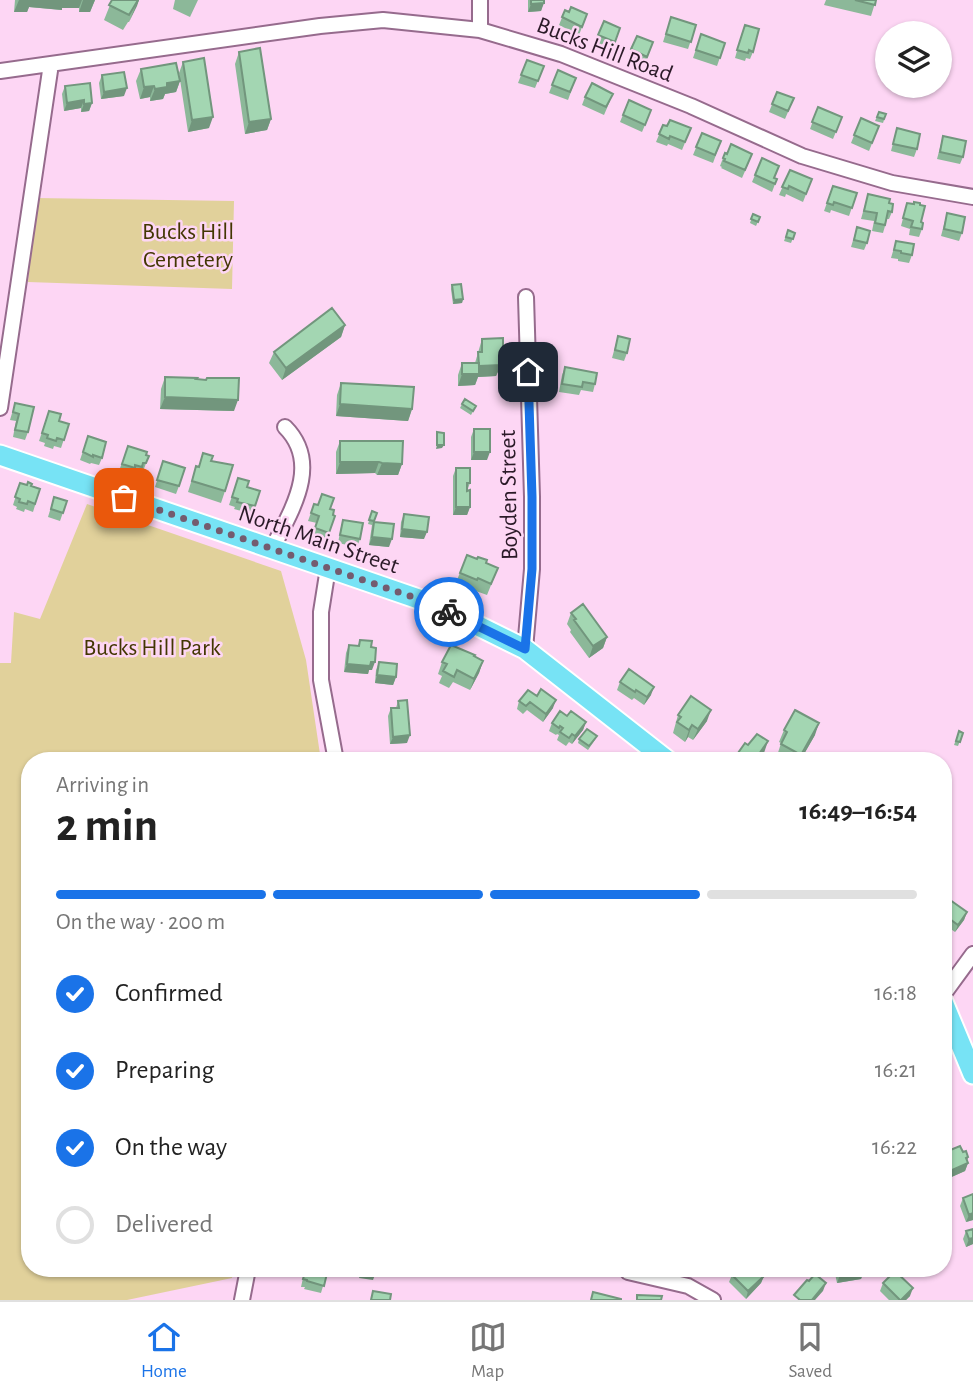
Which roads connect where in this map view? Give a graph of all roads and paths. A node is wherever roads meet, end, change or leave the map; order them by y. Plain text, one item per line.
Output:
1 (480, 0) edge
2 (481, 30) junction
3 (51, 64) junction
4 (0, 71) edge
5 (973, 197) edge
6 (526, 297) dead end
7 (0, 408) edge
8 (285, 427) dead end
9 (0, 455) edge
10 (272, 549) junction
11 (328, 568) junction
12 (525, 649) junction
13 (334, 752) edge
14 (657, 752) edge
15 (973, 954) edge
16 (952, 983) edge
17 (952, 1024) edge
18 (973, 1074) edge
19 (246, 1277) edge
20 (649, 1277) edge
21 (242, 1300) edge
22 (713, 1300) edge

1 - 2 street
2 - 3 street, Bucks Hill Road
2 - 5 street, Bucks Hill Road
3 - 4 street, Bucks Hill Road
3 - 7 street
6 - 12 street, Boyden Street
8 - 10 street
9 - 10 main road, North Main Street
10 - 11 main road, North Main Street
11 - 12 main road, North Main Street
11 - 13 street
12 - 14 main road, North Main Street
15 - 16 street
17 - 18 main road
19 - 21 street
20 - 22 street

